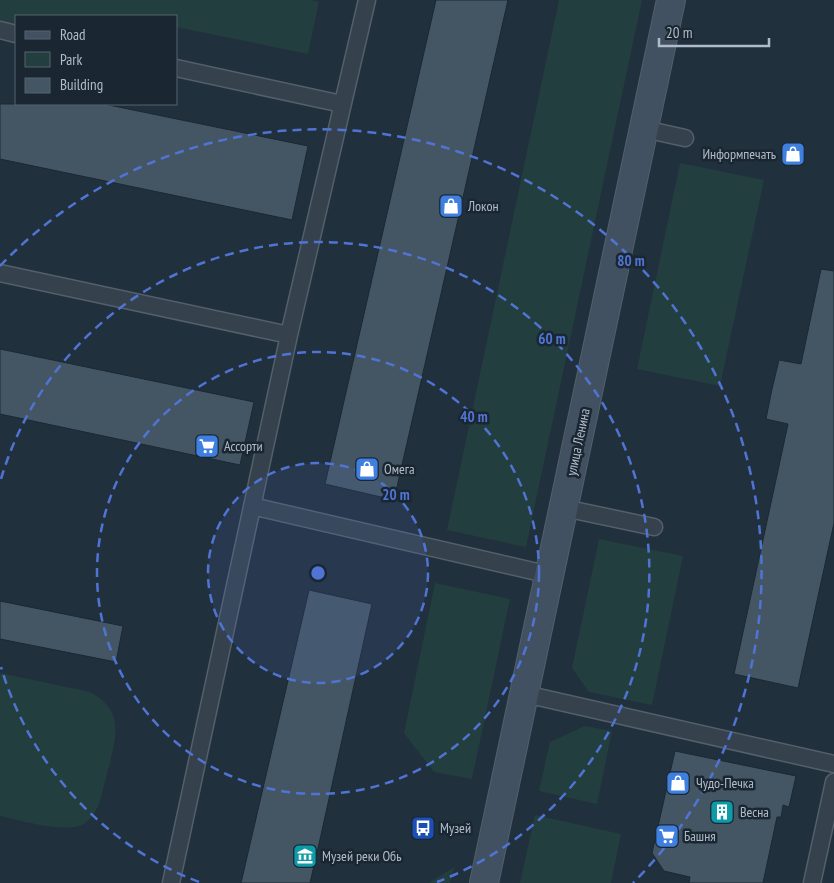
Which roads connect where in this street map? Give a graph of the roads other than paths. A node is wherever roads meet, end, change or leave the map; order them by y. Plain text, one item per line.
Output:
1 (366, 0) edge
2 (671, 0) edge
3 (0, 30) edge
4 (15, 34) edge
5 (178, 68) edge
6 (342, 104) junction
7 (644, 129) junction
8 (685, 138) dead end
9 (0, 273) edge
10 (289, 335) junction
11 (252, 506) junction
12 (564, 508) junction
13 (654, 527) dead end
14 (550, 575) junction
15 (525, 694) junction
16 (834, 764) edge
17 (834, 782) edge
18 (171, 883) edge
19 (484, 883) edge
20 (812, 883) edge

1 - 6 lane
2 - 7 main road, улица Ленина
3 - 4 lane
5 - 6 lane
6 - 10 lane
7 - 8 lane
7 - 12 main road, улица Ленина
9 - 10 lane
10 - 11 lane
11 - 14 lane
11 - 18 lane
12 - 13 lane
12 - 14 main road, улица Ленина
14 - 15 main road, улица Ленина
15 - 16 lane
15 - 19 main road, улица Ленина
17 - 20 lane

